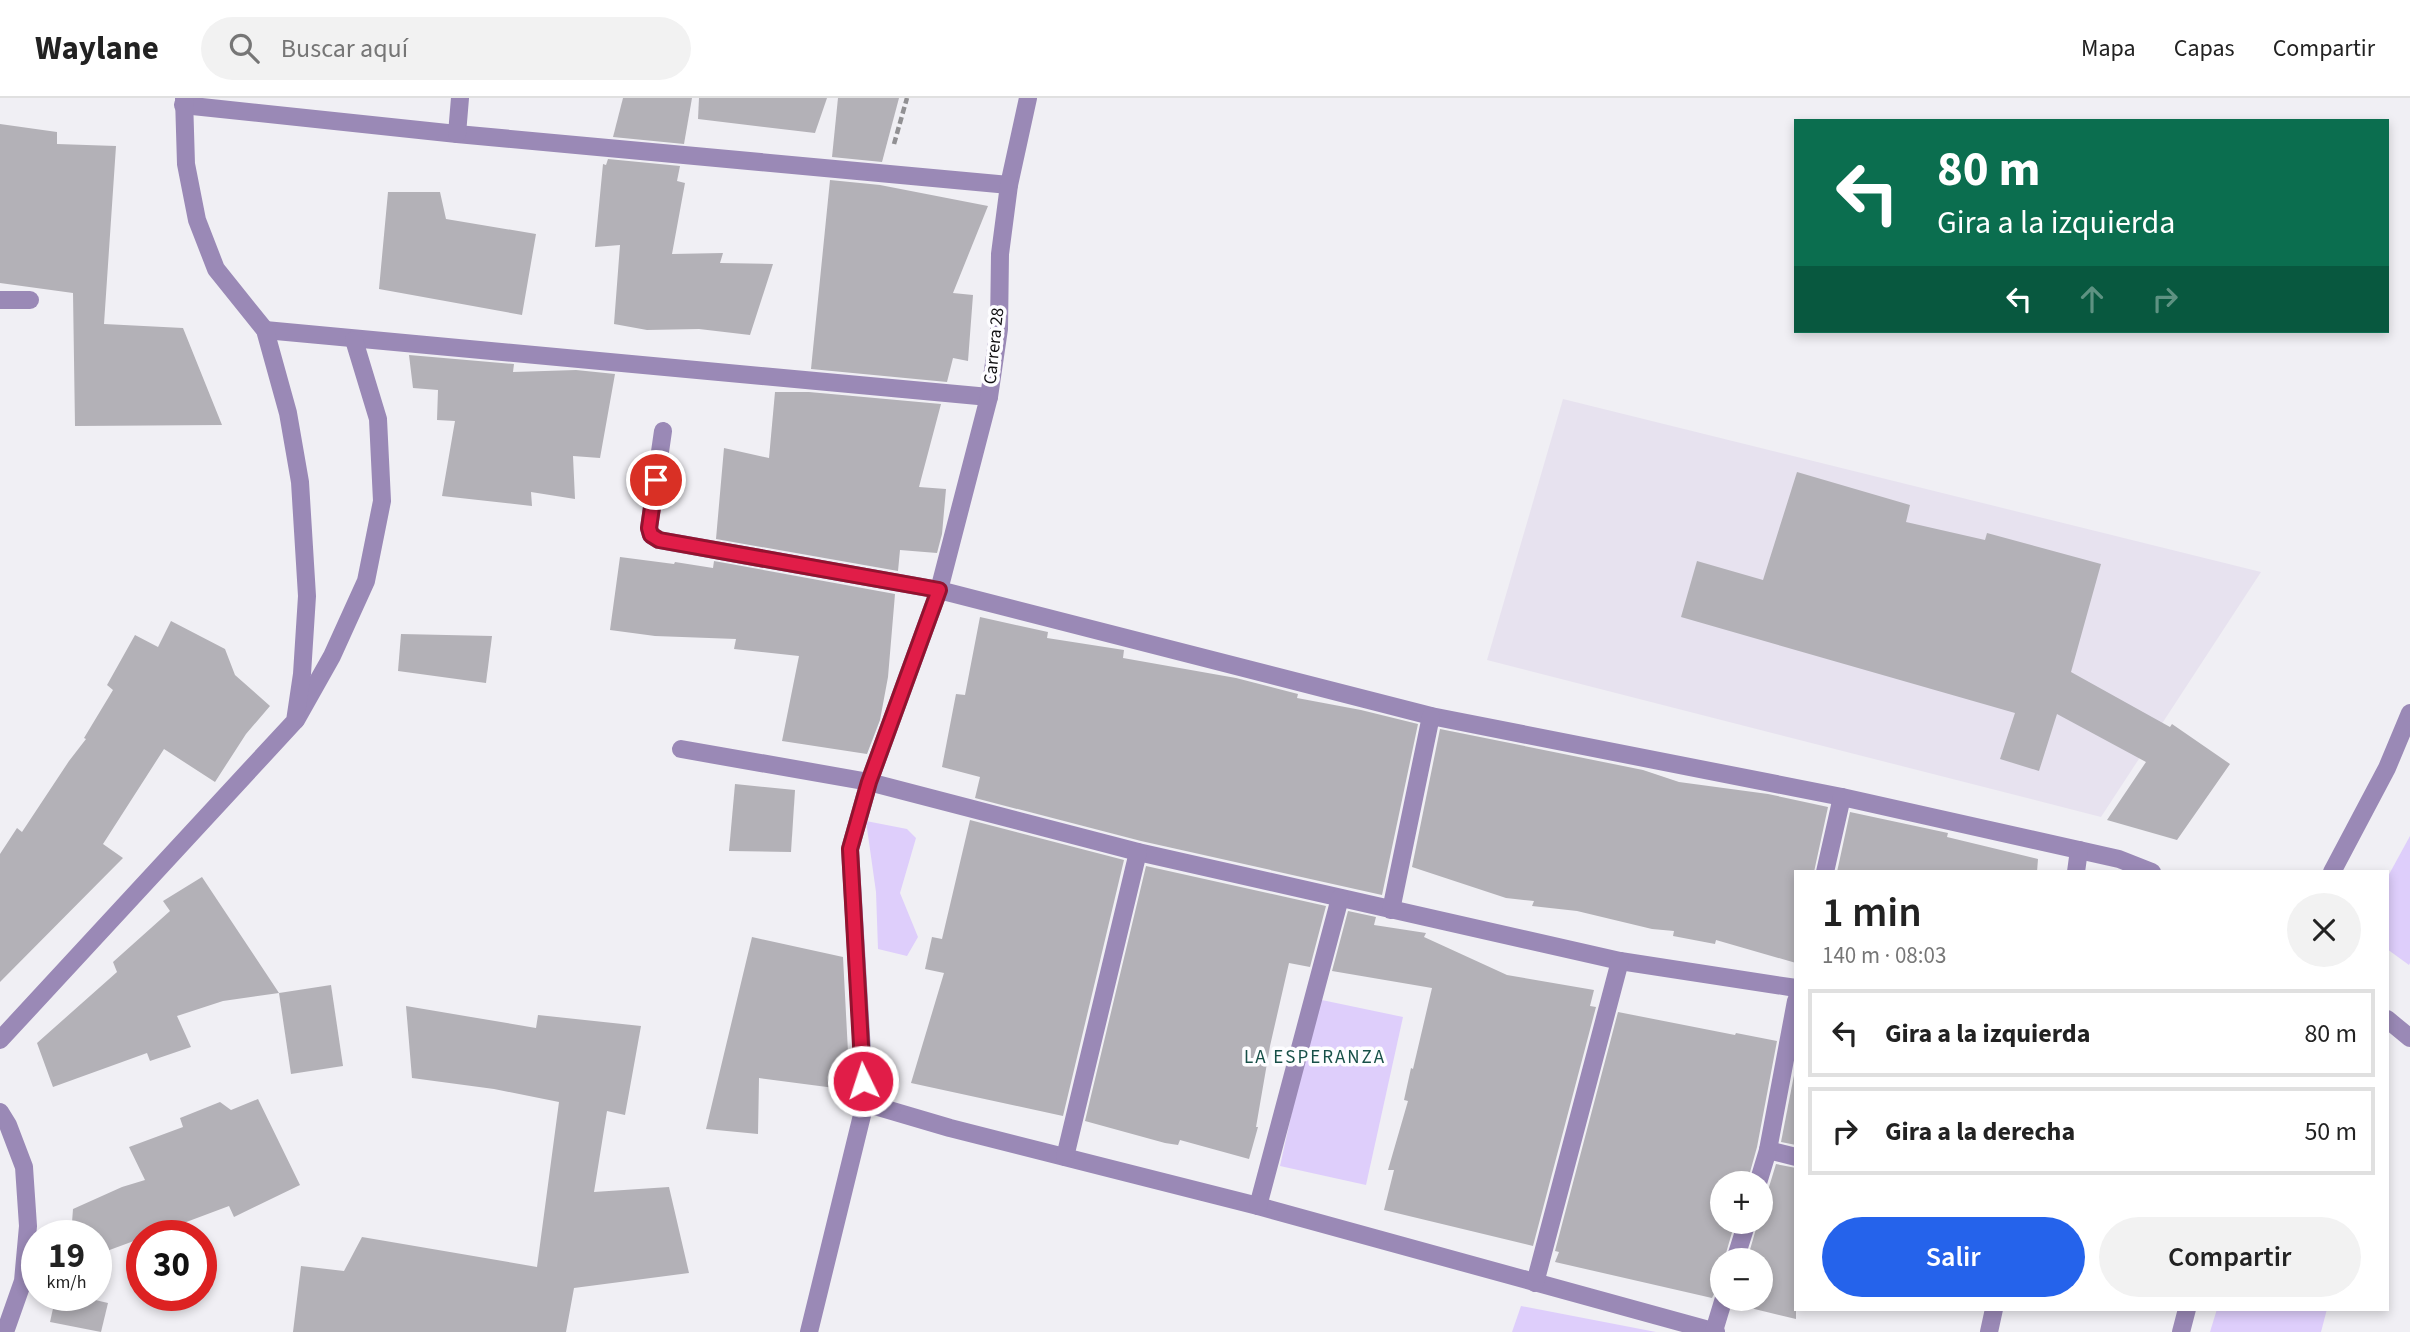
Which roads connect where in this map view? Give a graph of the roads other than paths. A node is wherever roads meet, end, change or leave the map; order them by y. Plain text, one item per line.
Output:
1 (460, 98) edge
2 (1028, 98) edge
3 (184, 101) edge
4 (457, 134) junction
5 (1009, 185) junction
6 (0, 300) edge
7 (30, 300) dead end
8 (265, 330) junction
9 (354, 340) junction
10 (989, 397) junction
11 (663, 431) dead end
12 (939, 590) junction
13 (2410, 713) edge
14 (1431, 716) junction
15 (295, 721) junction
16 (681, 749) dead end
17 (869, 782) junction
18 (1842, 797) junction
19 (2079, 850) junction
20 (1138, 852) junction
21 (1825, 870) edge
22 (2076, 870) edge
23 (2147, 870) edge
24 (2333, 870) edge
25 (1340, 898) junction
26 (1391, 910) junction
27 (1620, 961) junction
28 (1794, 988) edge
29 (1794, 1012) edge
30 (2389, 1021) edge
31 (2410, 1038) edge
32 (0, 1040) edge
33 (865, 1103) junction
34 (0, 1112) edge
35 (1768, 1150) junction
36 (1794, 1156) edge
37 (1065, 1157) junction
38 (1762, 1171) edge
39 (1258, 1206) junction
40 (1535, 1283) junction
41 (1721, 1311) edge
42 (1994, 1311) edge
43 (2186, 1311) edge
44 (5, 1332) edge
45 (809, 1332) edge
46 (1715, 1332) edge
47 (1989, 1332) edge
48 (2181, 1332) edge

1 - 4 street
2 - 5 street, Carrera 28
3 - 4 street
3 - 8 street
4 - 5 street
5 - 10 street, Carrera 28
6 - 7 street
8 - 9 street
8 - 15 street
9 - 10 street
9 - 15 street
10 - 12 street, Carrera 28
11 - 12 street
12 - 14 street
12 - 17 street, Carrera 28
13 - 24 street
14 - 18 street
14 - 26 street
15 - 32 street
16 - 17 street
17 - 20 street
17 - 33 street, Carrera 28
18 - 19 street
18 - 21 street
19 - 22 street
19 - 23 street
20 - 25 street
20 - 37 street
25 - 26 street
25 - 39 street
26 - 27 street
27 - 28 street
27 - 40 street
29 - 35 street
30 - 31 street
33 - 37 street
33 - 45 street, Carrera 28
34 - 44 street
35 - 36 street
35 - 38 street
37 - 39 street
39 - 40 street
40 - 46 street
41 - 46 street
42 - 47 street
43 - 48 street

